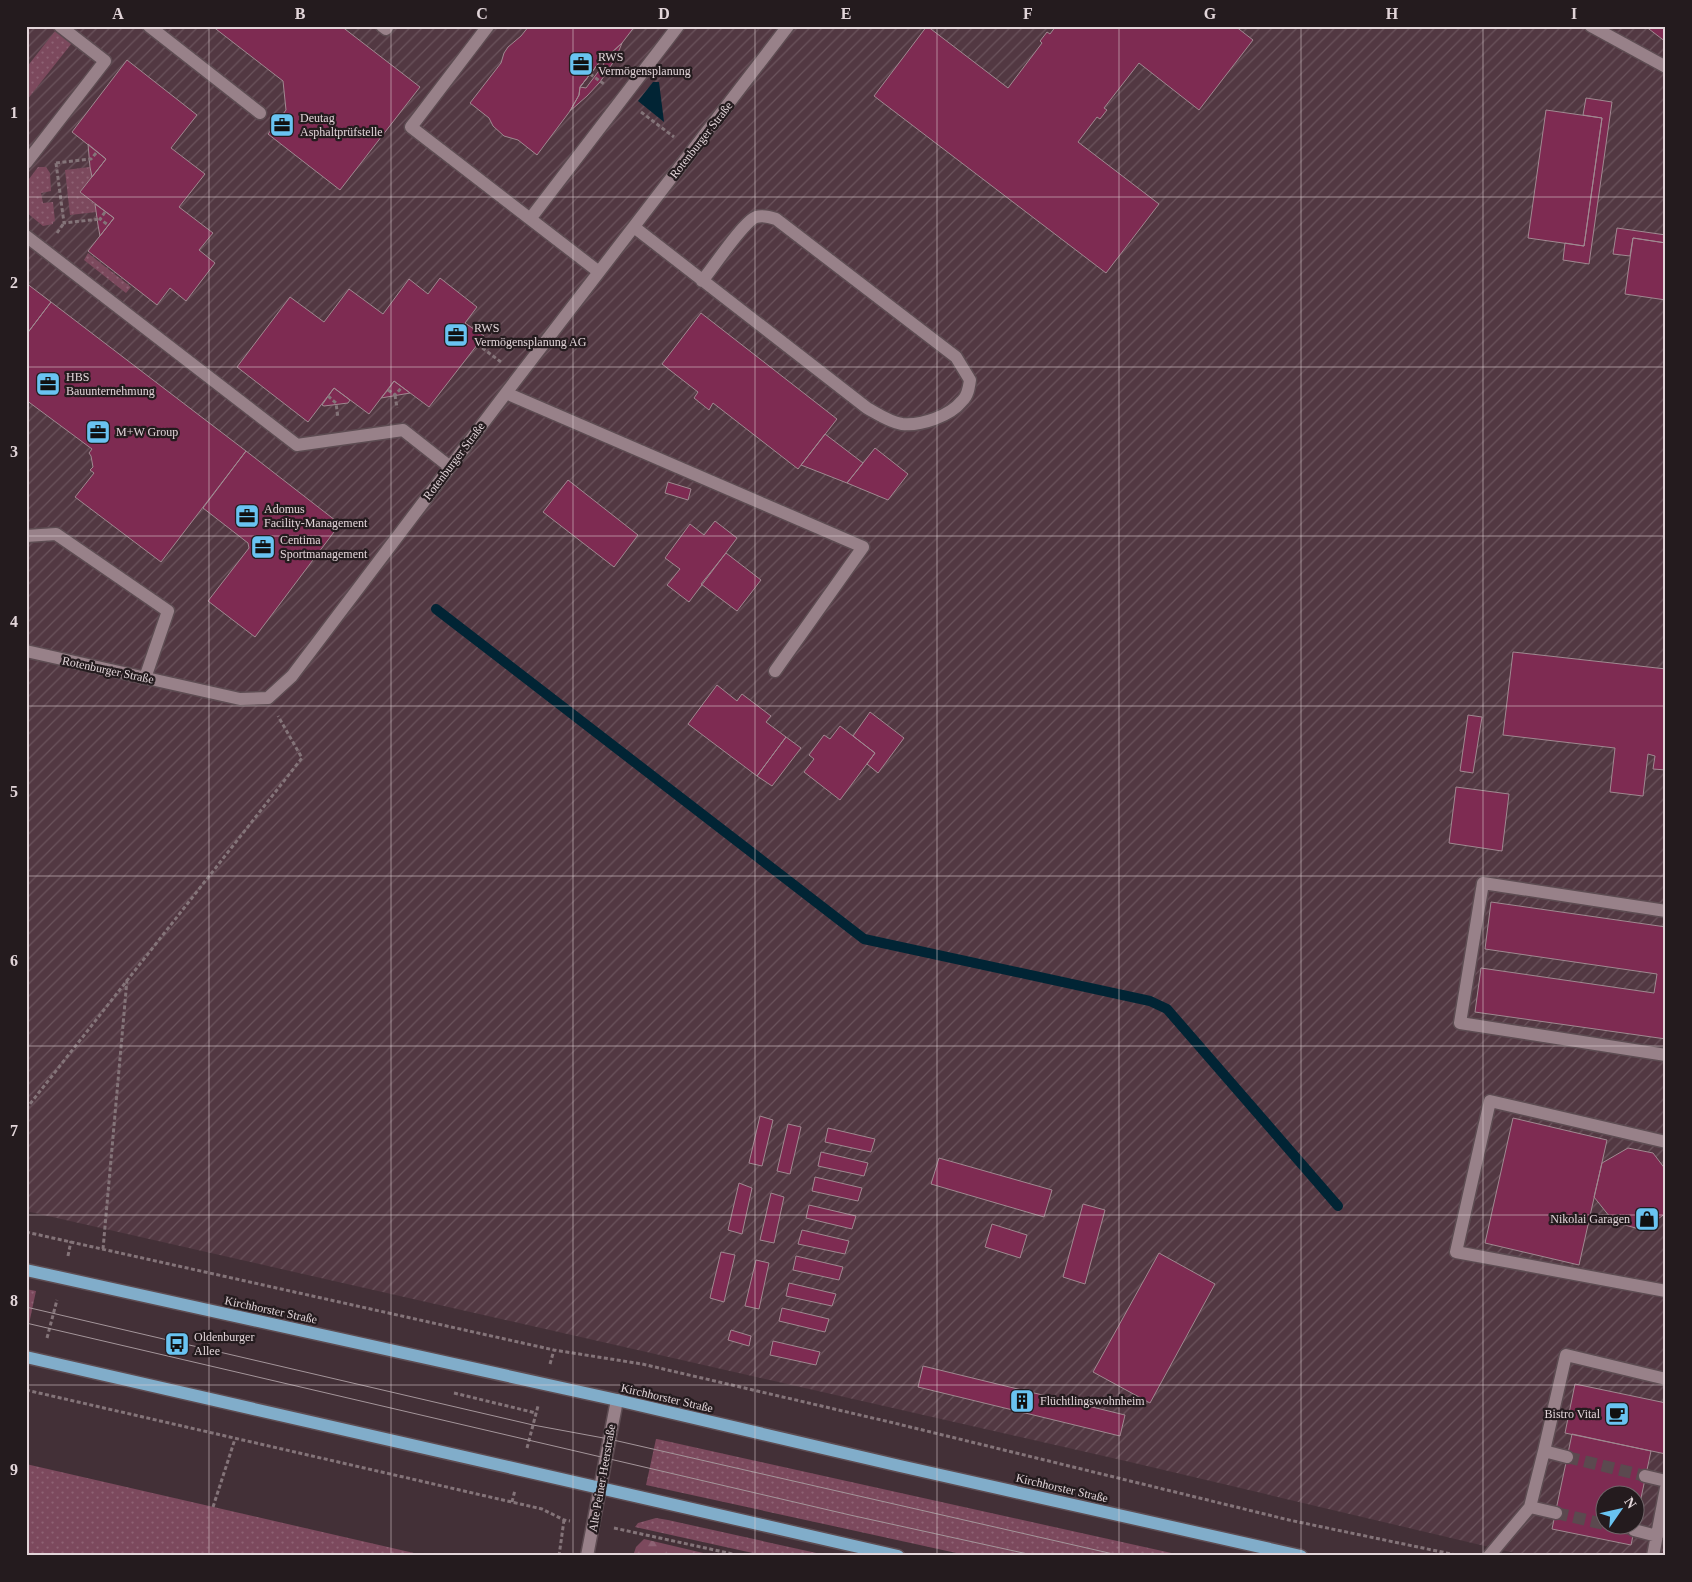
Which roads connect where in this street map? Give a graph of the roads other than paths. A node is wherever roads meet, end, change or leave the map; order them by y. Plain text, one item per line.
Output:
1 (60, 26) edge
2 (149, 26) edge
3 (382, 26) edge
4 (388, 26) edge
5 (488, 26) edge
6 (678, 26) edge
7 (1591, 26) edge
8 (783, 28) edge
9 (1666, 67) edge
10 (260, 113) dead end
11 (26, 163) edge
12 (530, 219) junction
13 (634, 227) junction
14 (26, 236) edge
15 (600, 272) junction
16 (702, 281) junction
17 (506, 394) junction
18 (450, 467) junction
19 (26, 536) edge
20 (26, 652) edge
21 (775, 671) dead end
22 (145, 678) junction
23 (1666, 910) edge
24 (1666, 1055) edge
25 (1666, 1142) edge
26 (26, 1270) edge
27 (1666, 1290) edge
28 (26, 1357) edge
29 (1666, 1379) edge
30 (617, 1400) junction
31 (1544, 1451) junction
32 (1567, 1457) tunnel mouth
33 (1645, 1476) tunnel mouth
34 (1666, 1481) edge
35 (600, 1488) junction
36 (1666, 1488) edge
37 (1530, 1507) junction
38 (1556, 1513) tunnel mouth
39 (1644, 1533) tunnel mouth
40 (1657, 1536) junction
41 (587, 1556) edge
42 (898, 1556) edge
43 (1301, 1556) edge
44 (1488, 1556) edge
45 (1653, 1556) edge

1 - 11 street
2 - 10 street
3 - 4 street
5 - 12 street
6 - 12 street
7 - 9 street
8 - 13 street, Rotenburger Straße
12 - 15 street
13 - 15 street, Rotenburger Straße
13 - 16 street
14 - 18 street
15 - 17 street, Rotenburger Straße
16 - 16 street
17 - 18 street, Rotenburger Straße
17 - 21 street
18 - 22 street, Rotenburger Straße
19 - 22 street
20 - 22 street, Rotenburger Straße
23 - 24 street
25 - 27 street
26 - 30 main road, Kirchhorster Straße
28 - 35 main road
29 - 31 street
30 - 35 street, Alte Peiner Heerstraße
30 - 43 main road, Kirchhorster Straße
31 - 32 street
31 - 37 street
33 - 34 street
35 - 41 street, Alte Peiner Heerstraße
35 - 42 main road
36 - 40 street
37 - 38 street
37 - 44 street
39 - 40 street
40 - 45 street

